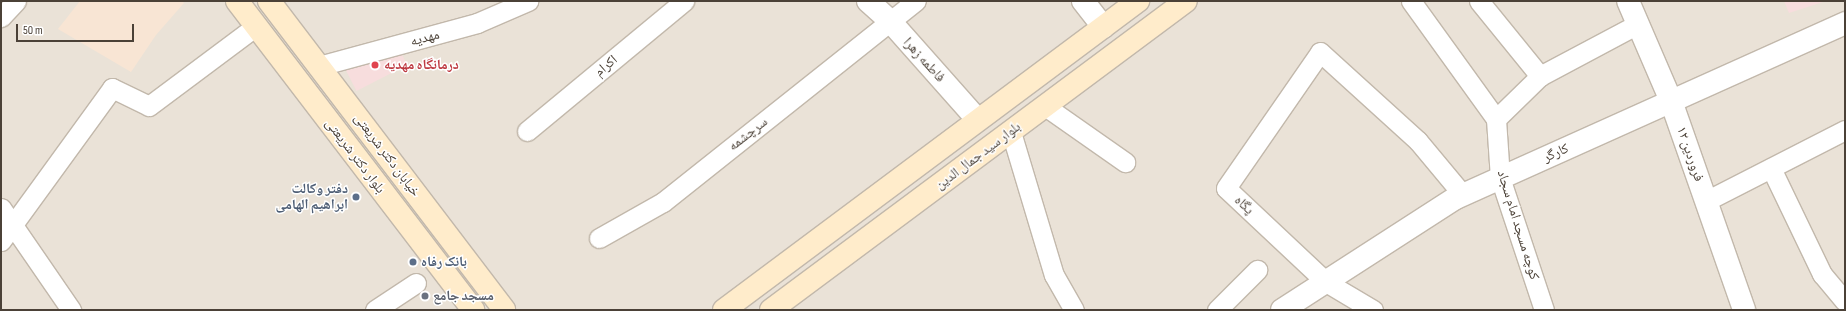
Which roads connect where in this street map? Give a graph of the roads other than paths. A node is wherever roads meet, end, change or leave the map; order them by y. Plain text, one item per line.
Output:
1 (16, 1) edge
2 (237, 1) edge
3 (270, 1) edge
4 (528, 1) edge
5 (684, 1) edge
6 (868, 1) edge
7 (916, 1) edge
8 (1083, 1) edge
9 (1138, 1) edge
10 (1186, 1) edge
11 (1411, 1) edge
12 (1479, 1) edge
13 (1628, 1) edge
14 (1, 17) edge
15 (890, 21) junction
16 (1845, 23) edge
17 (1638, 24) junction
18 (256, 26) junction
19 (1103, 27) junction
20 (319, 66) junction
21 (1540, 76) junction
22 (1671, 101) junction
23 (1045, 106) junction
24 (1496, 119) junction
25 (978, 120) junction
26 (1845, 130) edge
27 (527, 131) dead end
28 (1011, 132) junction
29 (1125, 162) dead end
30 (1771, 168) junction
31 (1500, 178) junction
32 (1462, 195) junction
33 (1706, 202) junction
34 (1, 208) edge
35 (13, 224) junction
36 (599, 238) dead end
37 (1, 241) edge
38 (1257, 270) dead end
39 (1326, 282) junction
40 (416, 284) dead end
41 (1845, 301) edge
42 (71, 310) edge
43 (375, 310) edge
44 (473, 310) edge
45 (504, 310) edge
46 (724, 310) edge
47 (771, 310) edge
48 (1074, 310) edge
49 (1217, 310) edge
50 (1282, 310) edge
51 (1373, 310) edge
52 (1544, 310) edge
53 (1744, 310) edge

1 - 14 street
2 - 18 main road, بلوار دکتر شریعتی
3 - 20 main road, خیابان دکتر شریعتی
4 - 20 street, مهدیه
5 - 27 street, اکرام
6 - 15 street, فاطمه زهرا
7 - 15 street, سرچشمه
8 - 19 street
9 - 19 main road, بلوار سید جمال الدین
10 - 23 main road, بلوار سید جمال الدین
11 - 24 street
12 - 21 street
13 - 17 street, ۱۲ فروردین
15 - 25 street, فاطمه زهرا
15 - 36 street, سرچشمه
16 - 22 street, کارگر
17 - 21 street
17 - 22 street, ۱۲ فروردین
18 - 35 street
18 - 44 main road, بلوار دکتر شریعتی
19 - 25 main road, بلوار سید جمال الدین
20 - 45 main road, خیابان دکتر شریعتی
21 - 24 street
22 - 31 street, کارگر
22 - 33 street, ۱۲ فروردین
23 - 28 main road, بلوار سید جمال الدین
23 - 29 street
24 - 31 street, کوچه مسجد امام سجاد
25 - 46 main road, بلوار سید جمال الدین
26 - 30 street
28 - 47 main road, بلوار سید جمال الدین
28 - 48 street
30 - 33 street
30 - 41 street
31 - 32 street, کارگر
31 - 52 street, کوچه مسجد امام سجاد
32 - 39 street, کارگر
32 - 39 street, پگاه
33 - 53 street, ۱۲ فروردین
34 - 35 street
35 - 37 street
35 - 42 street
38 - 49 street
39 - 50 street, کارگر
39 - 51 street, پگاه
40 - 43 street

